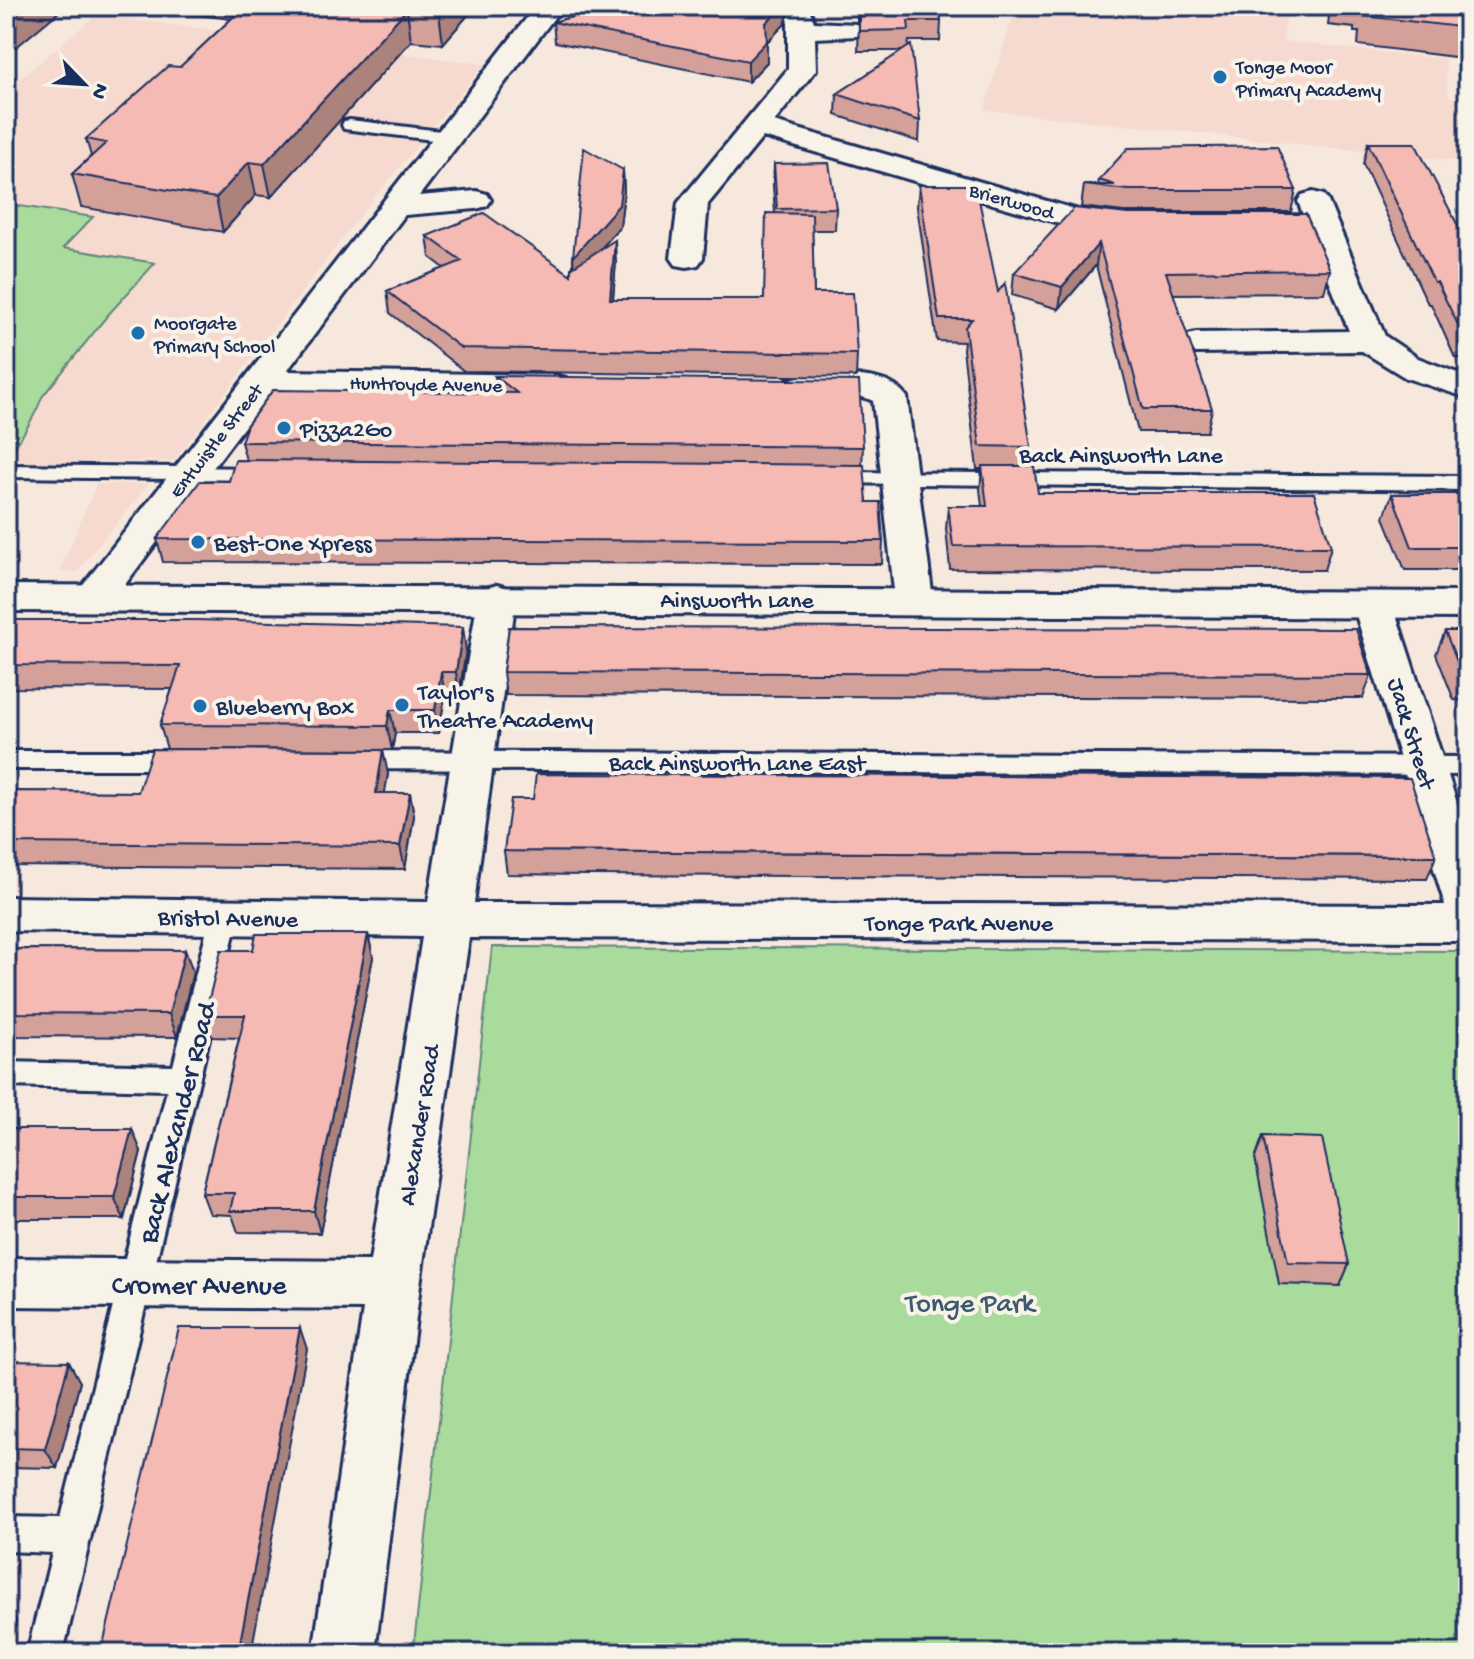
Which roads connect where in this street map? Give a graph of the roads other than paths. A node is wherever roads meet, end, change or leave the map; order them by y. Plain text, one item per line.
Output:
1 (550, 6) edge
2 (848, 30) dead end
3 (350, 125) dead end
4 (757, 126) junction
5 (449, 137) junction
6 (476, 200) dead end
7 (395, 207) junction
8 (1154, 224) edge
9 (1230, 224) edge
10 (687, 258) dead end
11 (1371, 341) junction
12 (1196, 343) dead end
13 (261, 381) junction
14 (589, 385) edge
15 (761, 387) edge
16 (1468, 388) edge
17 (6, 471) edge
18 (190, 474) junction
19 (284, 474) edge
20 (805, 478) edge
21 (899, 479) junction
22 (1468, 483) edge
23 (6, 598) edge
24 (94, 598) junction
25 (497, 598) junction
26 (914, 600) junction
27 (1373, 605) junction
28 (1468, 605) edge
29 (6, 760) edge
30 (208, 760) edge
31 (333, 760) edge
32 (473, 760) junction
33 (1424, 766) junction
34 (1468, 766) edge
35 (1468, 907) edge
36 (6, 914) edge
37 (224, 917) junction
38 (450, 920) junction
39 (1468, 923) edge
40 (6, 1074) edge
41 (185, 1078) junction
42 (6, 1282) edge
43 (135, 1283) junction
44 (393, 1285) junction
45 (6, 1534) edge
46 (73, 1536) junction
47 (45, 1653) edge
48 (344, 1653) edge

1 - 5 street, Entwistle Street
2 - 4 street
3 - 5 lane
4 - 8 street, Brierwood
4 - 10 street
5 - 7 street, Entwistle Street
6 - 7 street
7 - 13 street, Entwistle Street
9 - 11 street
11 - 12 street
11 - 16 street
13 - 14 street, Huntroyde Avenue
13 - 18 street, Entwistle Street
15 - 21 street
17 - 18 lane
18 - 19 lane
18 - 24 street, Entwistle Street
20 - 21 lane, Back Ainsworth Lane
21 - 22 lane, Back Ainsworth Lane
21 - 26 street
23 - 24 street, Ainsworth Lane
24 - 25 street, Ainsworth Lane
25 - 26 street, Ainsworth Lane
25 - 32 street, Alexander Road
26 - 27 street, Ainsworth Lane
27 - 28 street, Ainsworth Lane
27 - 33 street, Jack Street
29 - 30 lane
31 - 32 lane, Back Ainsworth Lane East
32 - 33 lane, Back Ainsworth Lane East
32 - 38 street, Alexander Road
33 - 34 lane, Back Ainsworth Lane East
33 - 35 street, Jack Street
36 - 37 street, Bristol Avenue
37 - 38 street, Bristol Avenue
37 - 41 lane, Back Alexander Road
38 - 39 street, Tonge Park Avenue
38 - 44 street, Alexander Road
40 - 41 lane
41 - 43 lane, Back Alexander Road
42 - 43 street, Cromer Avenue
43 - 44 street, Cromer Avenue
43 - 46 lane, Back Alexander Road
44 - 48 street, Alexander Road
45 - 46 lane
46 - 47 lane, Back Alexander Road

